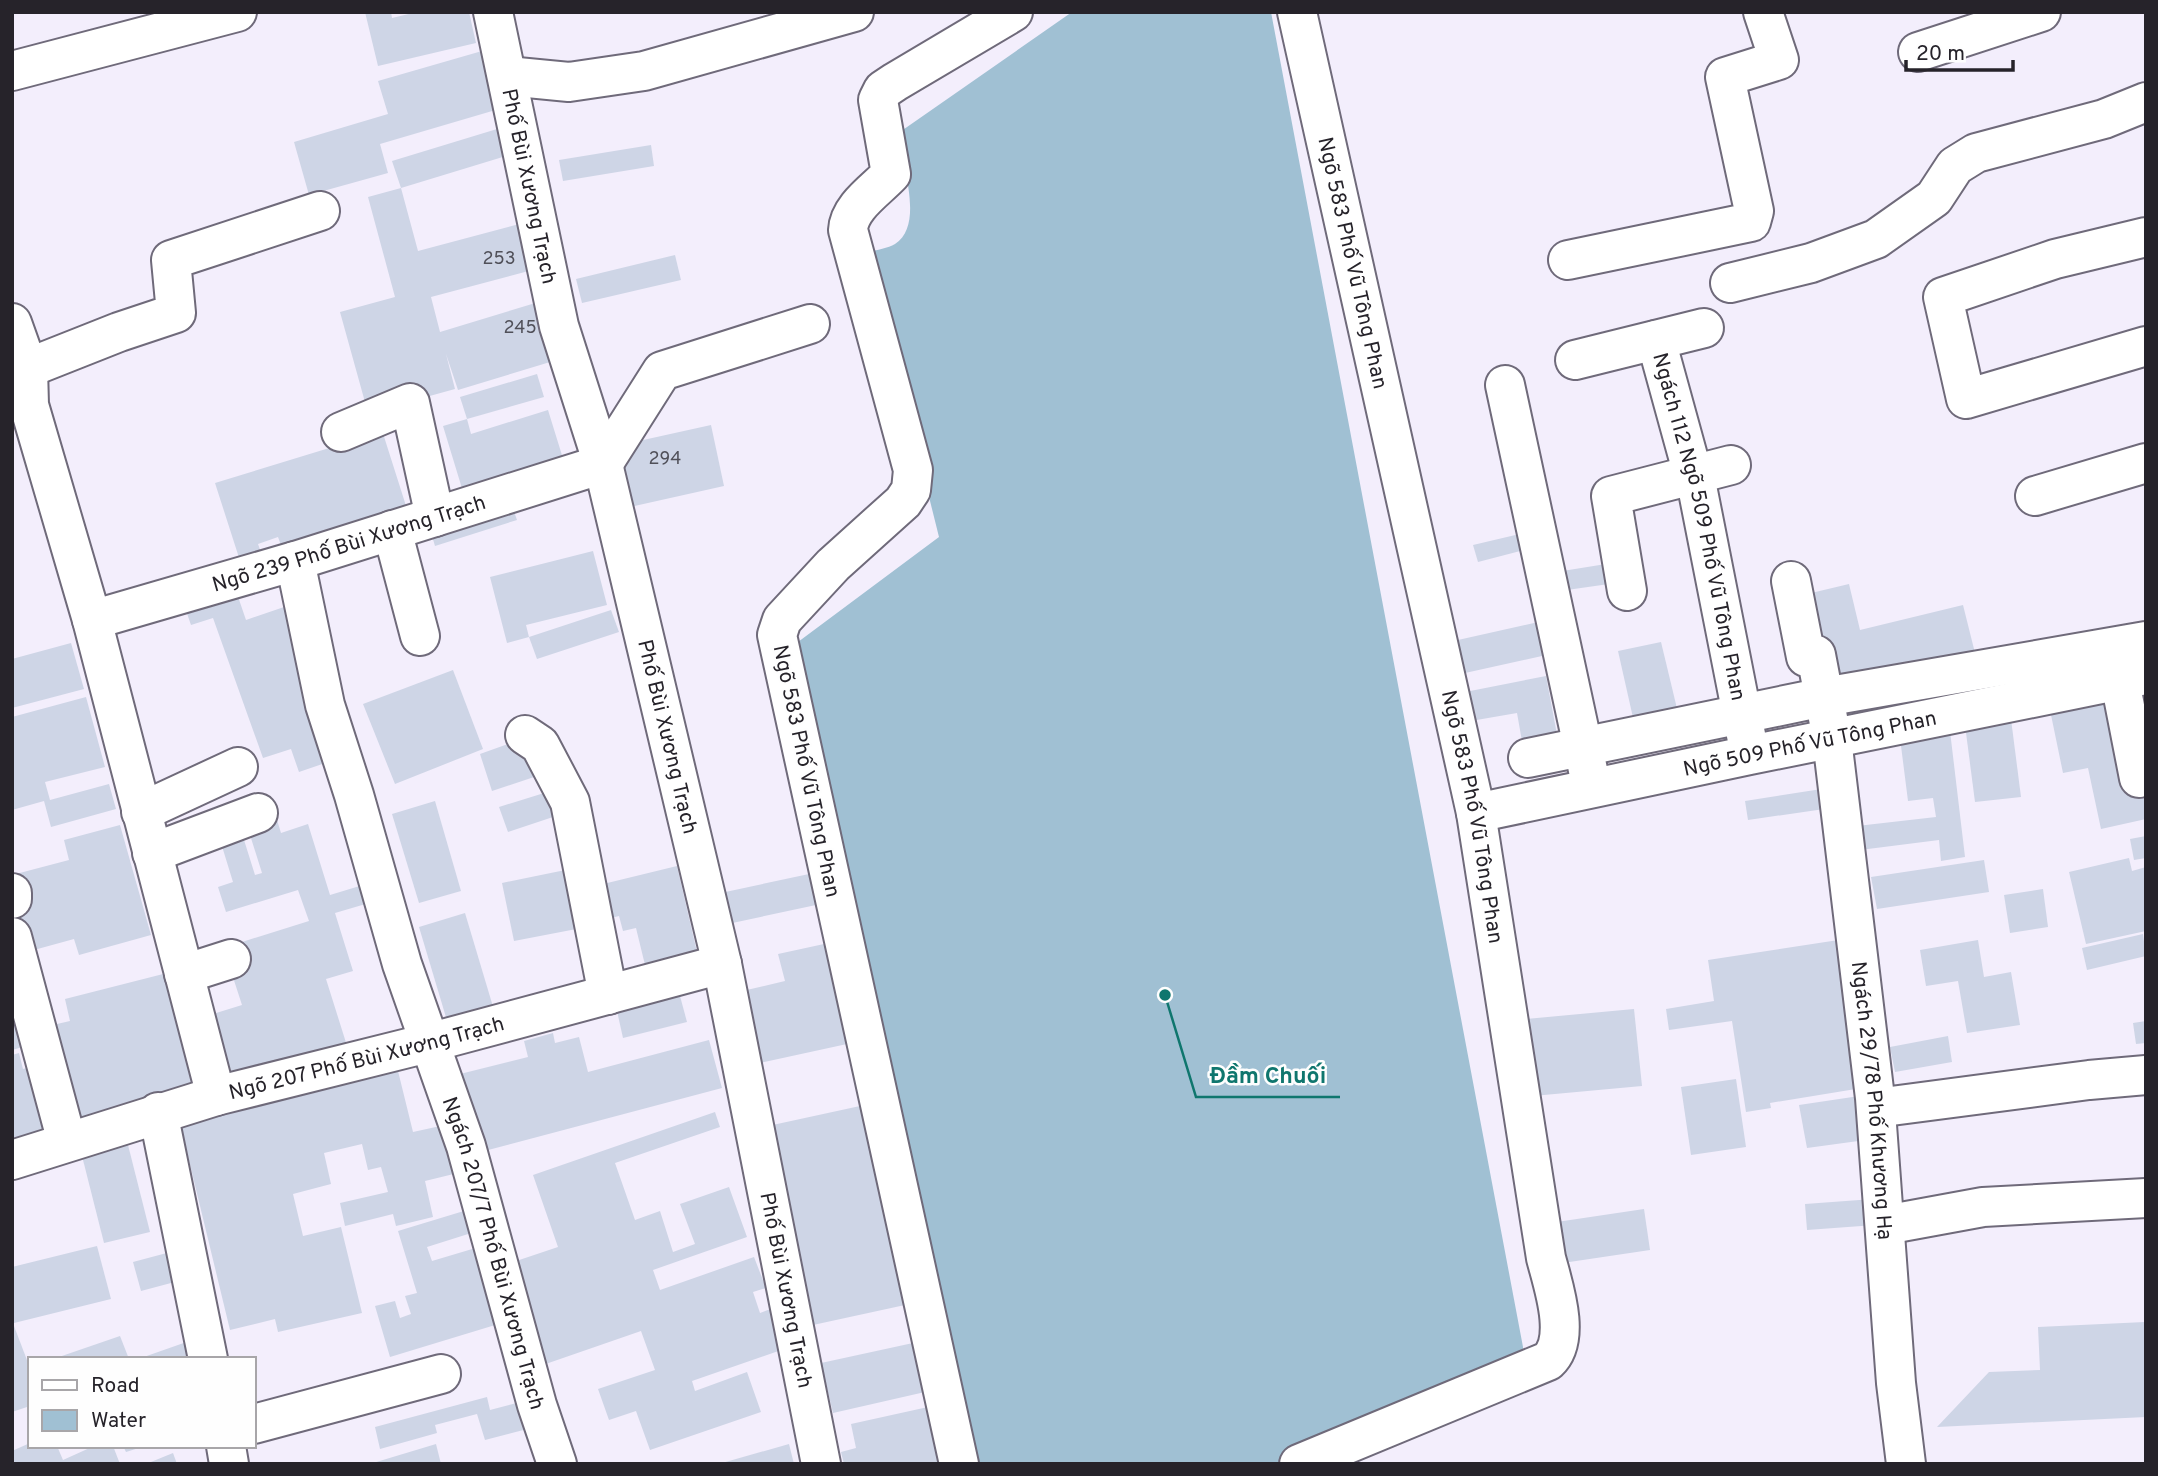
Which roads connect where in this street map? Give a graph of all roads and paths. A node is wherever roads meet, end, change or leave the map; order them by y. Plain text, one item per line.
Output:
1 (237, 12) edge
2 (493, 12) edge
3 (855, 12) edge
4 (1013, 12) edge
5 (1297, 12) edge
6 (1763, 12) edge
7 (2041, 12) edge
8 (177, 20) edge
9 (1918, 52) dead end
10 (12, 71) edge
11 (507, 76) junction
12 (2146, 102) edge
13 (320, 211) dead end
14 (2146, 237) edge
15 (1568, 260) dead end
16 (1730, 283) dead end
17 (12, 323) edge
18 (810, 324) dead end
19 (1703, 327) dead end
20 (1656, 340) junction
21 (2146, 346) edge
22 (1575, 360) dead end
23 (1505, 385) dead end
24 (23, 394) edge
25 (341, 432) dead end
26 (2146, 463) edge
27 (603, 464) junction
28 (1731, 465) dead end
29 (1695, 476) junction
30 (2035, 496) dead end
31 (435, 517) junction
32 (392, 530) junction
33 (295, 561) junction
34 (1791, 581) dead end
35 (1627, 591) dead end
36 (92, 620) junction
37 (420, 636) dead end
38 (2146, 641) edge
39 (1979, 670) junction
40 (2111, 673) edge
41 (1824, 697) junction
42 (1987, 707) junction
43 (1741, 714) junction
44 (525, 735) dead end
45 (1832, 739) junction
46 (1582, 745) junction
47 (1750, 755) junction
48 (1528, 758) dead end
49 (238, 767) dead end
50 (2138, 778) dead end
51 (1592, 788) junction
52 (141, 812) junction
53 (258, 813) dead end
54 (1475, 813) junction
55 (152, 853) junction
56 (12, 893) edge
57 (12, 899) edge
58 (12, 937) edge
59 (231, 959) dead end
60 (722, 964) junction
61 (184, 974) junction
62 (608, 995) junction
63 (428, 1043) junction
64 (2146, 1075) edge
65 (216, 1096) junction
66 (1876, 1108) junction
67 (158, 1112) junction
68 (67, 1142) junction
69 (12, 1160) edge
70 (2146, 1198) edge
71 (1885, 1224) junction
72 (208, 1357) edge
73 (441, 1374) dead end
74 (256, 1423) edge
75 (557, 1464) edge
76 (821, 1464) edge
77 (959, 1464) edge
78 (1299, 1464) edge
79 (1906, 1464) edge

1 - 8 street
2 - 11 street, Phố Bùi Xương Trạch
3 - 11 street
4 - 77 street, Ngõ 583 Phố Vũ Tông Phan
5 - 54 street, Ngõ 583 Phố Vũ Tông Phan
6 - 15 street
7 - 9 street
8 - 10 street
11 - 27 street, Phố Bùi Xương Trạch
12 - 16 street
13 - 24 street
14 - 21 street
17 - 24 street
18 - 27 street
19 - 20 street, Ngách 112 Ngõ 509 Phố Vũ Tông Phan
20 - 22 street, Ngách 112 Ngõ 509 Phố Vũ Tông Phan
20 - 29 street, Ngách 112 Ngõ 509 Phố Vũ Tông Phan
23 - 46 street
24 - 36 street
25 - 31 street
26 - 30 street
27 - 31 street, Ngõ 239 Phố Bùi Xương Trạch
27 - 60 street, Phố Bùi Xương Trạch
28 - 29 street
29 - 35 street
29 - 43 street, Ngách 112 Ngõ 509 Phố Vũ Tông Phan
31 - 32 street, Ngõ 239 Phố Bùi Xương Trạch
32 - 33 street, Ngõ 239 Phố Bùi Xương Trạch
32 - 37 street
33 - 36 street, Ngõ 239 Phố Bùi Xương Trạch
33 - 63 street, Ngách 207/7 Phố Bùi Xương Trạch
34 - 41 street, Ngách 29/78 Phố Khương Hạ
36 - 52 street
38 - 40 street, Ngõ 509 Phố Vũ Tông Phan
39 - 40 street, Ngõ 509 Phố Vũ Tông Phan
39 - 41 street, Ngõ 509 Phố Vũ Tông Phan
39 - 42 street
40 - 42 street, Ngõ 509 Phố Vũ Tông Phan
40 - 50 street
41 - 43 street, Ngõ 509 Phố Vũ Tông Phan
41 - 45 street, Ngách 29/78 Phố Khương Hạ
42 - 45 street, Ngõ 509 Phố Vũ Tông Phan
43 - 46 street, Ngõ 509 Phố Vũ Tông Phan
43 - 47 street, Ngách 112 Ngõ 509 Phố Vũ Tông Phan
44 - 62 street
45 - 47 street, Ngõ 509 Phố Vũ Tông Phan
45 - 66 street, Ngách 29/78 Phố Khương Hạ
46 - 48 street, Ngõ 509 Phố Vũ Tông Phan
46 - 51 street
47 - 51 street, Ngõ 509 Phố Vũ Tông Phan
49 - 52 street
51 - 54 street, Ngõ 509 Phố Vũ Tông Phan
52 - 55 street
53 - 55 street
54 - 78 street, Ngõ 583 Phố Vũ Tông Phan
55 - 61 street
56 - 57 street
58 - 68 street
59 - 61 street
60 - 62 street, Ngõ 207 Phố Bùi Xương Trạch
60 - 76 street, Phố Bùi Xương Trạch
61 - 65 street
62 - 63 street, Ngõ 207 Phố Bùi Xương Trạch
63 - 65 street, Ngõ 207 Phố Bùi Xương Trạch
63 - 75 street, Ngách 207/7 Phố Bùi Xương Trạch
64 - 66 street
65 - 67 street, Ngõ 207 Phố Bùi Xương Trạch
66 - 71 street, Ngách 29/78 Phố Khương Hạ
67 - 68 street, Ngõ 207 Phố Bùi Xương Trạch
67 - 72 street
68 - 69 street, Ngõ 207 Phố Bùi Xương Trạch
70 - 71 street
71 - 79 street, Ngách 29/78 Phố Khương Hạ
73 - 74 street

